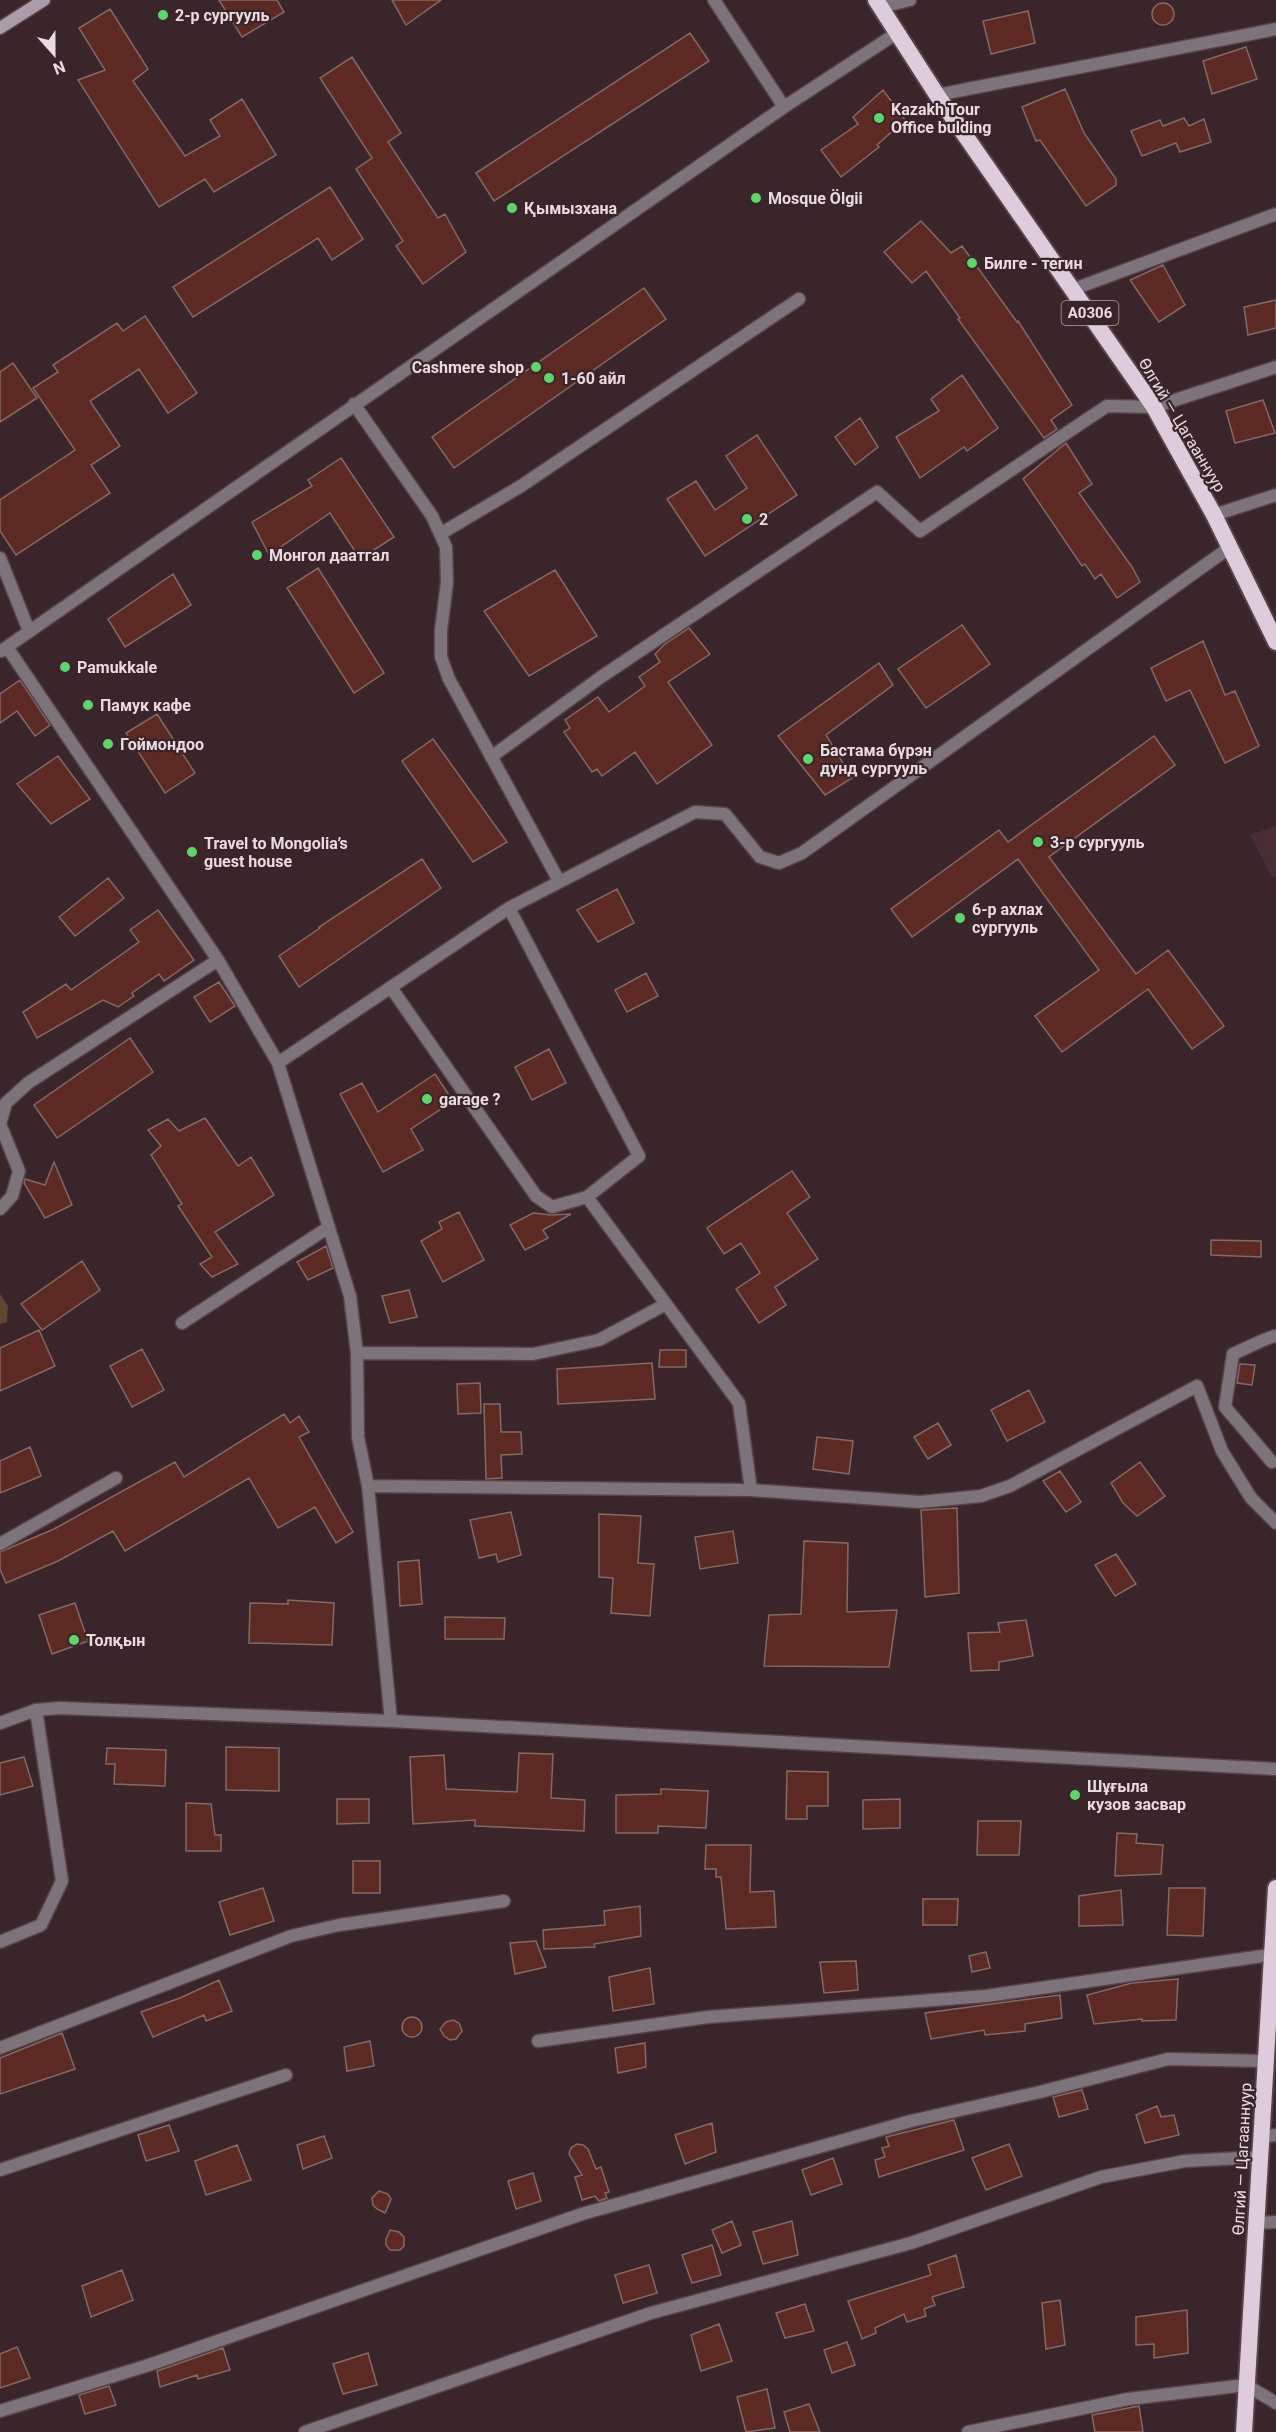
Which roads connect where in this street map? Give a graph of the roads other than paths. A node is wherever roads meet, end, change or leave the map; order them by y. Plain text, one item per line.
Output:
1 (44, 0) edge
2 (714, 0) edge
3 (910, 0) edge
4 (878, 4) edge
5 (0, 28) edge
6 (1276, 29) edge
7 (897, 33) junction
8 (937, 95) junction
9 (784, 107) junction
10 (1276, 214) edge
11 (1074, 290) junction
12 (799, 299) dead end
13 (1276, 367) edge
14 (354, 404) junction
15 (1154, 407) junction
16 (1276, 495) edge
17 (1214, 515) junction
18 (440, 534) junction
19 (1229, 548) junction
20 (0, 558) edge
21 (1271, 616) edge
22 (29, 631) junction
23 (1276, 642) edge
24 (3, 649) edge
25 (491, 757) junction
26 (559, 881) junction
27 (509, 908) junction
28 (218, 960) junction
29 (392, 988) junction
30 (278, 1063) junction
31 (587, 1197) junction
32 (0, 1209) edge
33 (329, 1227) junction
34 (666, 1304) junction
35 (182, 1323) dead end
36 (1276, 1336) edge
37 (357, 1353) junction
38 (1272, 1462) dead end
39 (116, 1478) dead end
40 (368, 1486) junction
41 (752, 1490) junction
42 (1276, 1522) edge
43 (0, 1544) edge
44 (36, 1710) junction
45 (391, 1721) junction
46 (0, 1723) edge
47 (1276, 1769) edge
48 (1276, 1888) edge
49 (504, 1901) dead end
50 (0, 1942) edge
51 (1275, 1954) edge
52 (538, 2041) dead end
53 (0, 2048) edge
54 (1266, 2061) junction
55 (286, 2075) dead end
56 (1269, 2136) edge
57 (1260, 2157) junction
58 (0, 2170) edge
59 (1276, 2222) edge
60 (1256, 2223) junction
61 (1246, 2385) junction
62 (1276, 2403) edge
63 (0, 2411) edge
64 (305, 2432) edge
65 (968, 2432) edge
66 (1244, 2432) edge

1 - 5 main road
2 - 9 street
3 - 4 street
4 - 7 highway, Өлгий — Цагааннуур / A0306
6 - 8 street
7 - 8 highway, Өлгий — Цагааннуур / A0306
7 - 9 street
8 - 11 highway, Өлгий — Цагааннуур / A0306
9 - 14 street
10 - 11 street
11 - 15 highway, Өлгий — Цагааннуур / A0306
12 - 18 street
13 - 15 street
14 - 18 street
14 - 22 street
15 - 17 highway, Өлгий — Цагааннуур / A0306
15 - 25 street
16 - 17 street
17 - 19 highway, Өлгий — Цагааннуур / A0306
18 - 25 street
19 - 21 highway, Өлгий — Цагааннуур / A0306
19 - 26 street
20 - 22 street
21 - 23 highway, Өлгий — Цагааннуур / A0306
22 - 24 street
24 - 28 street
25 - 26 street
26 - 27 street
27 - 29 street
27 - 31 street
28 - 30 street
28 - 32 street
29 - 30 street
29 - 31 street
30 - 33 street
31 - 34 street
33 - 35 street
33 - 37 street
34 - 37 street
34 - 41 street
36 - 38 street
37 - 40 street
39 - 43 street
40 - 41 street
40 - 45 street
41 - 42 street
44 - 45 street
44 - 46 street
44 - 50 street
45 - 47 street
48 - 51 highway, Өлгий — Цагааннуур
49 - 53 street
51 - 52 street
51 - 54 highway, Өлгий — Цагааннуур
54 - 56 highway, Өлгий — Цагааннуур
54 - 63 street
55 - 58 street
56 - 57 highway, Өлгий — Цагааннуур
57 - 60 highway, Өлгий — Цагааннуур
57 - 64 street
59 - 60 street
60 - 61 highway, Өлгий — Цагааннуур
61 - 62 street
61 - 65 street
61 - 66 highway, Өлгий — Цагааннуур

